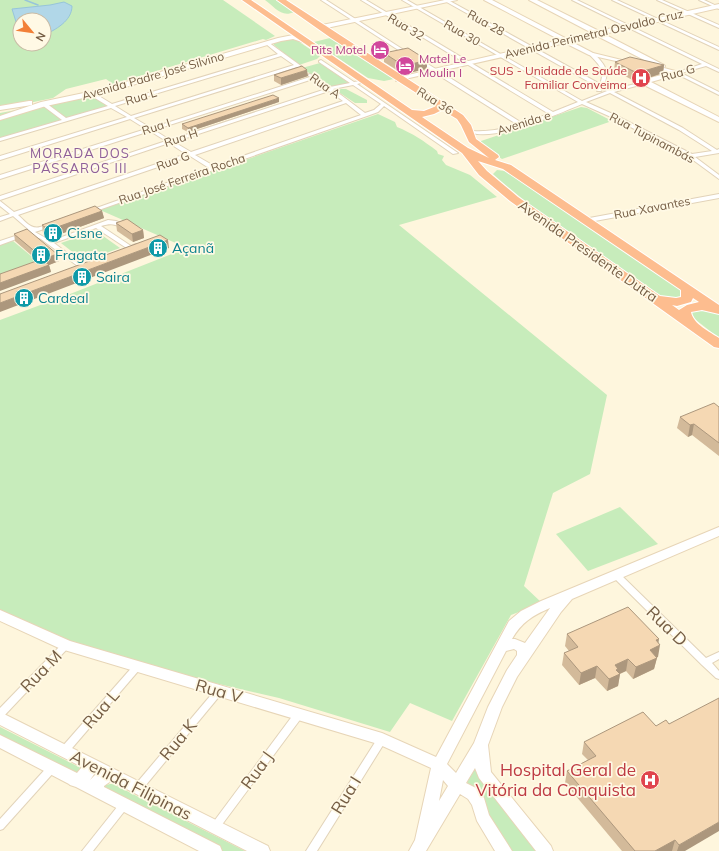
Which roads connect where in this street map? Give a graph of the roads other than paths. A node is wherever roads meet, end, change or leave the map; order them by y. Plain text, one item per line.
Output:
1 (246, 0) edge
2 (281, 0) edge
3 (323, 0) edge
4 (363, 0) edge
5 (404, 0) edge
6 (449, 0) edge
7 (487, 0) edge
8 (532, 0) edge
9 (574, 0) edge
10 (614, 0) edge
11 (659, 0) edge
12 (701, 0) edge
13 (718, 7) edge
14 (417, 8) junction
15 (688, 13) junction
16 (386, 14) junction
17 (356, 20) junction
18 (656, 20) junction
19 (628, 26) junction
20 (322, 27) junction
21 (719, 27) edge
22 (288, 29) junction
23 (597, 33) junction
24 (566, 40) junction
25 (305, 41) junction
26 (267, 43) junction
27 (532, 48) junction
28 (719, 49) edge
29 (282, 54) junction
30 (592, 54) junction
31 (500, 55) junction
32 (331, 58) junction
33 (467, 63) junction
34 (705, 65) junction
35 (297, 66) junction
36 (302, 70) edge
37 (435, 70) junction
38 (719, 71) edge
39 (676, 73) junction
40 (308, 74) edge
41 (313, 78) junction
42 (399, 79) junction
43 (363, 81) junction
44 (645, 82) junction
45 (353, 84) junction
46 (600, 86) junction
47 (329, 89) junction
48 (611, 92) junction
49 (92, 94) junction
50 (719, 94) edge
51 (595, 97) junction
52 (347, 101) junction
53 (583, 103) junction
54 (44, 104) junction
55 (440, 104) junction
56 (383, 105) junction
57 (111, 106) junction
58 (0, 108) edge
59 (376, 111) junction
60 (392, 111) junction
61 (406, 111) junction
62 (553, 114) junction
63 (365, 115) junction
64 (0, 118) edge
65 (131, 118) junction
66 (65, 120) junction
67 (719, 120) edge
68 (520, 124) junction
69 (466, 125) junction
70 (150, 129) junction
71 (491, 133) junction
72 (0, 140) edge
73 (171, 141) junction
74 (474, 143) junction
75 (718, 151) edge
76 (460, 152) junction
77 (191, 154) junction
78 (691, 156) junction
79 (0, 158) edge
80 (213, 168) junction
81 (510, 169) junction
82 (719, 170) edge
83 (712, 171) junction
84 (0, 177) edge
85 (488, 177) junction
86 (719, 177) edge
87 (719, 196) edge
88 (0, 198) edge
89 (0, 203) edge
90 (14, 214) junction
91 (82, 214) edge
92 (0, 219) edge
93 (584, 221) junction
94 (60, 222) edge
95 (122, 225) edge
96 (97, 226) junction
97 (30, 230) junction
98 (37, 230) junction
99 (43, 238) junction
100 (0, 243) edge
101 (50, 243) junction
102 (143, 243) edge
103 (130, 248) junction
104 (123, 251) edge
105 (88, 264) edge
106 (82, 266) junction
107 (74, 269) edge
108 (685, 287) junction
109 (655, 298) junction
110 (719, 310) edge
111 (692, 325) junction
112 (719, 344) edge
113 (719, 531) edge
114 (616, 575) junction
115 (568, 596) junction
116 (0, 616) edge
117 (66, 645) junction
118 (502, 647) junction
119 (524, 655) junction
120 (719, 656) edge
121 (705, 663) junction
122 (138, 667) junction
123 (719, 676) edge
124 (219, 691) junction
125 (0, 714) edge
126 (299, 714) junction
127 (0, 718) edge
128 (382, 739) junction
129 (0, 741) edge
130 (481, 745) junction
131 (64, 751) junction
132 (89, 764) junction
133 (439, 765) junction
134 (52, 768) junction
135 (112, 775) junction
136 (75, 780) junction
137 (457, 785) junction
138 (138, 788) junction
139 (97, 792) junction
140 (124, 805) junction
141 (0, 826) edge
142 (215, 827) junction
143 (420, 846) edge
144 (204, 849) edge
145 (87, 851) edge
146 (262, 851) edge
147 (311, 851) edge
148 (504, 851) edge
149 (545, 851) edge

1 - 22 highway, Avenida Presidente Dutra
2 - 20 highway, Rua 36
3 - 17 street
4 - 16 street, Rua 32
5 - 14 street, Rua 30
6 - 14 main road
6 - 27 street, Rua 28
7 - 24 main road
8 - 23 main road
9 - 19 street
10 - 18 street
11 - 15 street
12 - 13 street
13 - 15 main road, Avenida Perimetral Osvaldo Cruz
14 - 16 main road
14 - 31 street, Rua 30
15 - 18 main road, Avenida Perimetral Osvaldo Cruz
15 - 21 street
16 - 17 main road
16 - 33 street, Rua 32
17 - 20 main road
17 - 37 street
18 - 19 main road, Avenida Perimetral Osvaldo Cruz
18 - 28 street
19 - 23 main road, Avenida Perimetral Osvaldo Cruz
19 - 34 street
20 - 42 highway, Rua 36
22 - 25 highway, Avenida Presidente Dutra
22 - 58 main road, Avenida Padre José Silvino
23 - 24 main road, Avenida Perimetral Osvaldo Cruz
23 - 39 main road
24 - 27 main road, Avenida Perimetral Osvaldo Cruz
24 - 30 main road
25 - 26 main road, Avenida Padre José Silvino
25 - 32 highway, Avenida Presidente Dutra
26 - 29 street, Rua A
26 - 49 main road, Avenida Padre José Silvino
27 - 31 main road, Avenida Perimetral Osvaldo Cruz
27 - 46 street, Rua 28
29 - 35 street, Rua A
29 - 57 street, Rua L
30 - 39 main road
30 - 46 street
31 - 33 main road, Avenida Perimetral Osvaldo Cruz
31 - 53 street, Rua 30
32 - 43 highway, Avenida Presidente Dutra
32 - 45 street
33 - 37 main road, Avenida Perimetral Osvaldo Cruz
33 - 62 street, Rua 32
34 - 38 street
34 - 39 street, Rua G
35 - 36 street, Rua A
35 - 65 street
37 - 42 main road, Avenida Perimetral Osvaldo Cruz
37 - 68 street
39 - 44 main road, Rua G
39 - 50 street
40 - 41 street, Rua A
41 - 47 street, Rua A
41 - 70 street, Rua I
42 - 55 highway, Rua 36
43 - 45 street, Rua H
43 - 61 highway, Avenida Presidente Dutra
44 - 48 street, Rua G
44 - 67 main road
45 - 47 street, Rua H
45 - 56 street
46 - 48 street, Rua 28
46 - 51 street
47 - 52 street, Rua A
47 - 73 street, Rua H
48 - 51 street, Rua G
48 - 75 street, Rua 28
49 - 54 main road, Avenida Padre José Silvino
49 - 57 street
51 - 53 street, Rua G
52 - 63 street, Rua A
52 - 77 street, Rua G
53 - 62 street, Avenida e
53 - 78 street, Rua Tupinambás
54 - 64 main road, Avenida Padre José Silvino
54 - 66 street
55 - 61 highway
55 - 69 highway, Rua 36
56 - 59 street
56 - 60 street
57 - 65 street
57 - 66 street, Rua L
59 - 60 street
59 - 63 street, Rua José Ferreira Rocha
60 - 76 street
61 - 76 highway, Avenida Presidente Dutra
62 - 68 street, Avenida e
63 - 80 street, Rua José Ferreira Rocha
65 - 70 street
65 - 79 street
66 - 72 street, Rua L
68 - 71 street, Avenida e
69 - 71 street, Avenida e
69 - 74 highway
70 - 73 street
70 - 84 street, Rua I
71 - 74 street
73 - 77 street
73 - 88 street, Rua H
74 - 81 highway
75 - 78 street
76 - 81 highway, Avenida Presidente Dutra
76 - 85 highway, Avenida Presidente Dutra
77 - 80 street
77 - 90 street, Rua G
78 - 83 street, Rua Tupinambás
80 - 91 street, Rua José Ferreira Rocha
81 - 85 highway
81 - 93 highway, Avenida Presidente Dutra
82 - 83 street
83 - 86 street, Rua Tupinambás
85 - 109 highway, Avenida Presidente Dutra
87 - 93 street, Rua Xavantes
89 - 90 street
90 - 92 street, Rua G
90 - 97 street
93 - 108 highway, Avenida Presidente Dutra
94 - 98 street
95 - 96 street
96 - 101 street
96 - 103 street
97 - 98 street
97 - 99 street
97 - 100 street
98 - 99 street
99 - 101 street
101 - 106 street
102 - 103 street
103 - 104 street
105 - 106 street
106 - 107 street
108 - 109 highway
108 - 110 highway, Avenida Presidente Dutra
109 - 111 highway, Avenida Presidente Dutra
110 - 111 highway
111 - 112 highway, Avenida Presidente Dutra
113 - 114 main road
114 - 115 main road
114 - 121 street, Rua D
115 - 118 main road
115 - 119 main road
116 - 117 main road, Rua V
117 - 122 main road, Rua V
117 - 125 street, Rua M
118 - 119 main road
118 - 133 main road
119 - 130 main road
120 - 121 street
121 - 123 street, Rua D
122 - 124 main road, Rua V
122 - 131 street, Rua L
124 - 126 main road, Rua V
124 - 138 street, Rua K
126 - 128 main road, Rua V
126 - 142 street, Rua J
127 - 131 main road, Avenida Filipinas
128 - 133 main road, Rua V
128 - 147 street, Rua I
129 - 134 main road, Avenida Filipinas
130 - 137 main road
130 - 149 main road
131 - 132 main road, Avenida Filipinas
132 - 135 main road, Avenida Filipinas
132 - 136 main road
133 - 137 main road
133 - 143 main road
134 - 136 main road, Avenida Filipinas
134 - 141 street
135 - 138 main road, Avenida Filipinas
135 - 139 main road
136 - 139 main road, Avenida Filipinas
137 - 143 main road
137 - 148 main road
138 - 142 main road, Avenida Filipinas
139 - 140 main road, Avenida Filipinas
140 - 144 main road, Avenida Filipinas
140 - 145 street
142 - 146 main road, Avenida Filipinas

